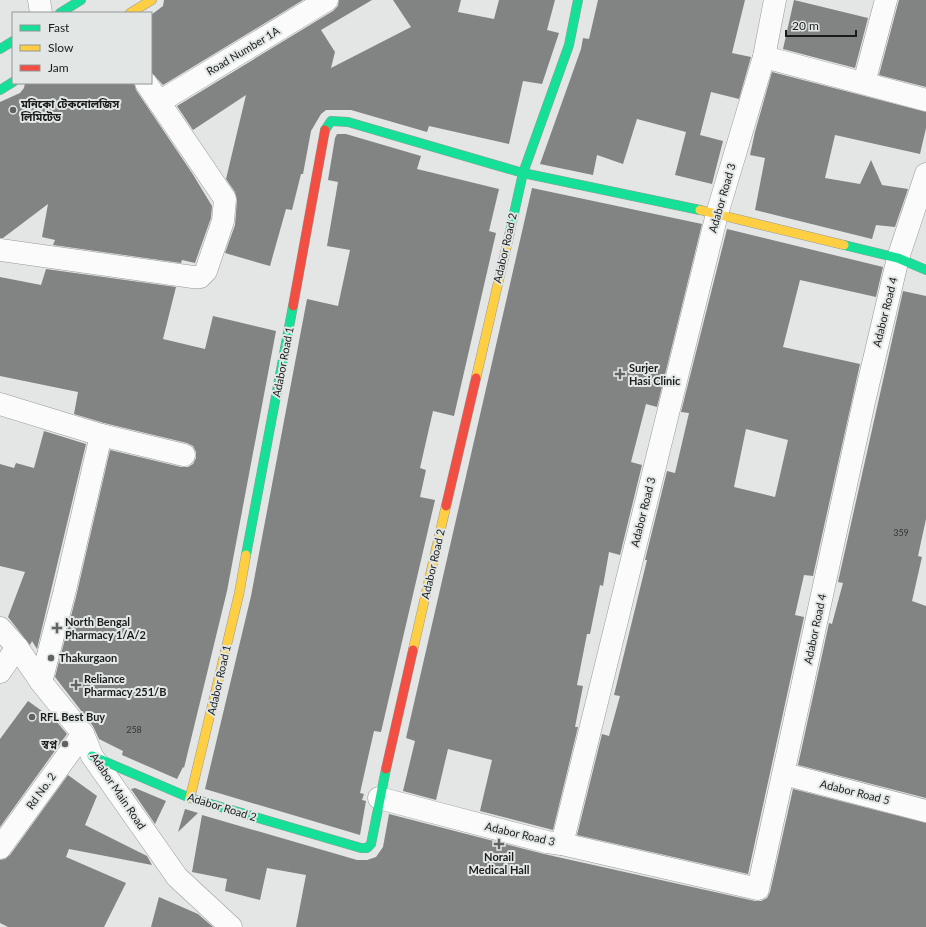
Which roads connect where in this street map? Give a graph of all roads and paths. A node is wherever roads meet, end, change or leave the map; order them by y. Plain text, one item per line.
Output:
1 (39, 0) edge
2 (81, 0) edge
3 (152, 0) edge
4 (327, 0) edge
5 (578, 0) edge
6 (775, 0) edge
7 (886, 0) edge
8 (41, 12) edge
9 (62, 12) edge
10 (132, 12) edge
11 (12, 42) edge
12 (0, 49) edge
13 (764, 57) junction
14 (12, 83) edge
15 (864, 83) junction
16 (147, 84) edge
17 (0, 90) edge
18 (926, 100) edge
19 (159, 102) junction
20 (523, 173) junction
21 (926, 174) edge
22 (716, 214) junction
23 (0, 250) edge
24 (898, 258) junction
25 (926, 270) edge
26 (0, 404) edge
27 (101, 435) junction
28 (184, 455) dead end
29 (0, 628) edge
30 (17, 647) junction
31 (0, 672) edge
32 (41, 682) junction
33 (83, 734) junction
34 (92, 756) junction
35 (784, 774) junction
36 (190, 798) junction
37 (379, 798) junction
38 (926, 811) edge
39 (562, 844) junction
40 (0, 848) edge
41 (231, 927) edge

1 - 8 street
2 - 9 street
3 - 10 street
4 - 19 street, Road Number 1A
5 - 20 street, Adabor Road 2
6 - 13 street, Adabor Road 3
7 - 15 street
11 - 12 street
13 - 15 street
13 - 22 street, Adabor Road 3
14 - 17 street
15 - 18 street
16 - 19 street
19 - 23 street
20 - 22 street
20 - 36 street, Adabor Road 1
20 - 37 street, Adabor Road 2
21 - 24 street, Adabor Road 4
22 - 24 street
22 - 39 street, Adabor Road 3
24 - 25 street
24 - 35 street, Adabor Road 4
26 - 27 street
27 - 28 street
27 - 32 street
29 - 30 street, Adabor Main Road
30 - 31 street
30 - 32 street, Adabor Main Road
32 - 33 street, Adabor Main Road
33 - 34 street, Adabor Main Road
33 - 40 street, Rd No. 2
34 - 36 street, Adabor Road 2
34 - 41 street, Adabor Main Road
35 - 38 street, Adabor Road 5
35 - 39 street, Adabor Road 4
36 - 37 street, Adabor Road 2
37 - 39 street, Adabor Road 3

